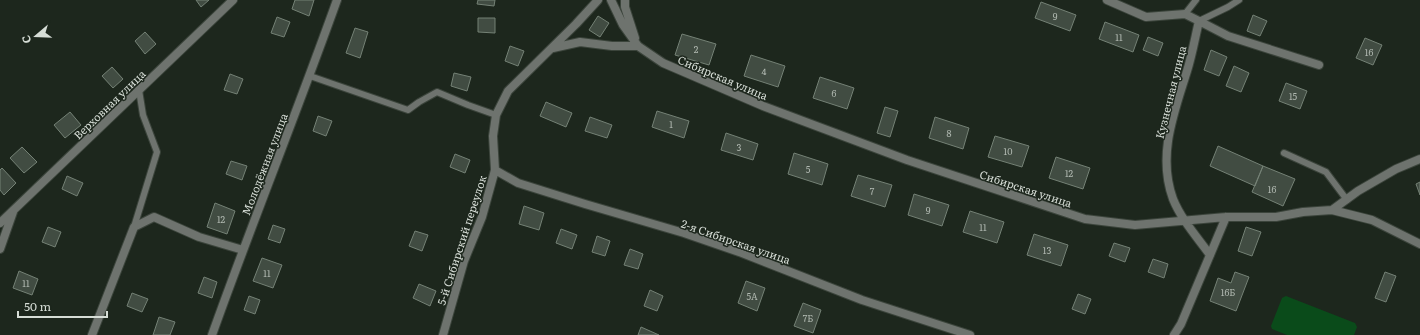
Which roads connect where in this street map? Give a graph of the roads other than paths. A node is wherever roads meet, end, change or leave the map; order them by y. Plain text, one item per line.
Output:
1 (233, 0) edge
2 (336, 0) edge
3 (598, 0) edge
4 (611, 0) edge
5 (625, 0) edge
6 (1107, 0) edge
7 (1196, 0) edge
8 (1239, 0) edge
9 (1185, 14) junction
10 (1199, 21) junction
11 (638, 46) junction
12 (552, 49) junction
13 (1318, 65) dead end
14 (310, 76) junction
15 (139, 90) junction
16 (496, 115) junction
17 (1284, 153) dead end
18 (1420, 159) edge
19 (494, 170) junction
20 (1346, 200) junction
21 (1332, 210) junction
22 (13, 211) junction
23 (1226, 218) junction
24 (1185, 221) junction
25 (0, 223) edge
26 (134, 226) junction
27 (1420, 244) edge
28 (0, 249) edge
29 (242, 250) junction
30 (1210, 255) junction
31 (92, 335) edge
32 (212, 335) edge
33 (443, 335) edge
34 (970, 335) edge
35 (1174, 335) edge

1 - 15 street, Верховная улица
2 - 14 street, Молодёжная улица
3 - 12 street, 5-й Сибирский переулок
4 - 11 street, Сибирская улица
5 - 11 street
6 - 9 street
7 - 9 lane
8 - 10 lane
9 - 10 street
10 - 13 street
10 - 24 street, Кузнечная улица
11 - 12 street
11 - 24 street, Сибирская улица
12 - 16 street, 5-й Сибирский переулок
14 - 16 lane
14 - 29 street, Молодёжная улица
15 - 22 street, Верховная улица
15 - 26 lane
16 - 19 street, 5-й Сибирский переулок
17 - 20 lane
18 - 20 street
19 - 33 street, 5-й Сибирский переулок
19 - 34 street, 2-я Сибирская улица
20 - 21 street
21 - 23 street, Сибирская улица
21 - 27 street
22 - 25 street, Верховная улица
22 - 28 street
23 - 24 street, Сибирская улица
23 - 30 street
24 - 30 street, Кузнечная улица
26 - 29 street
26 - 31 street
29 - 32 street, Молодёжная улица
30 - 35 street

